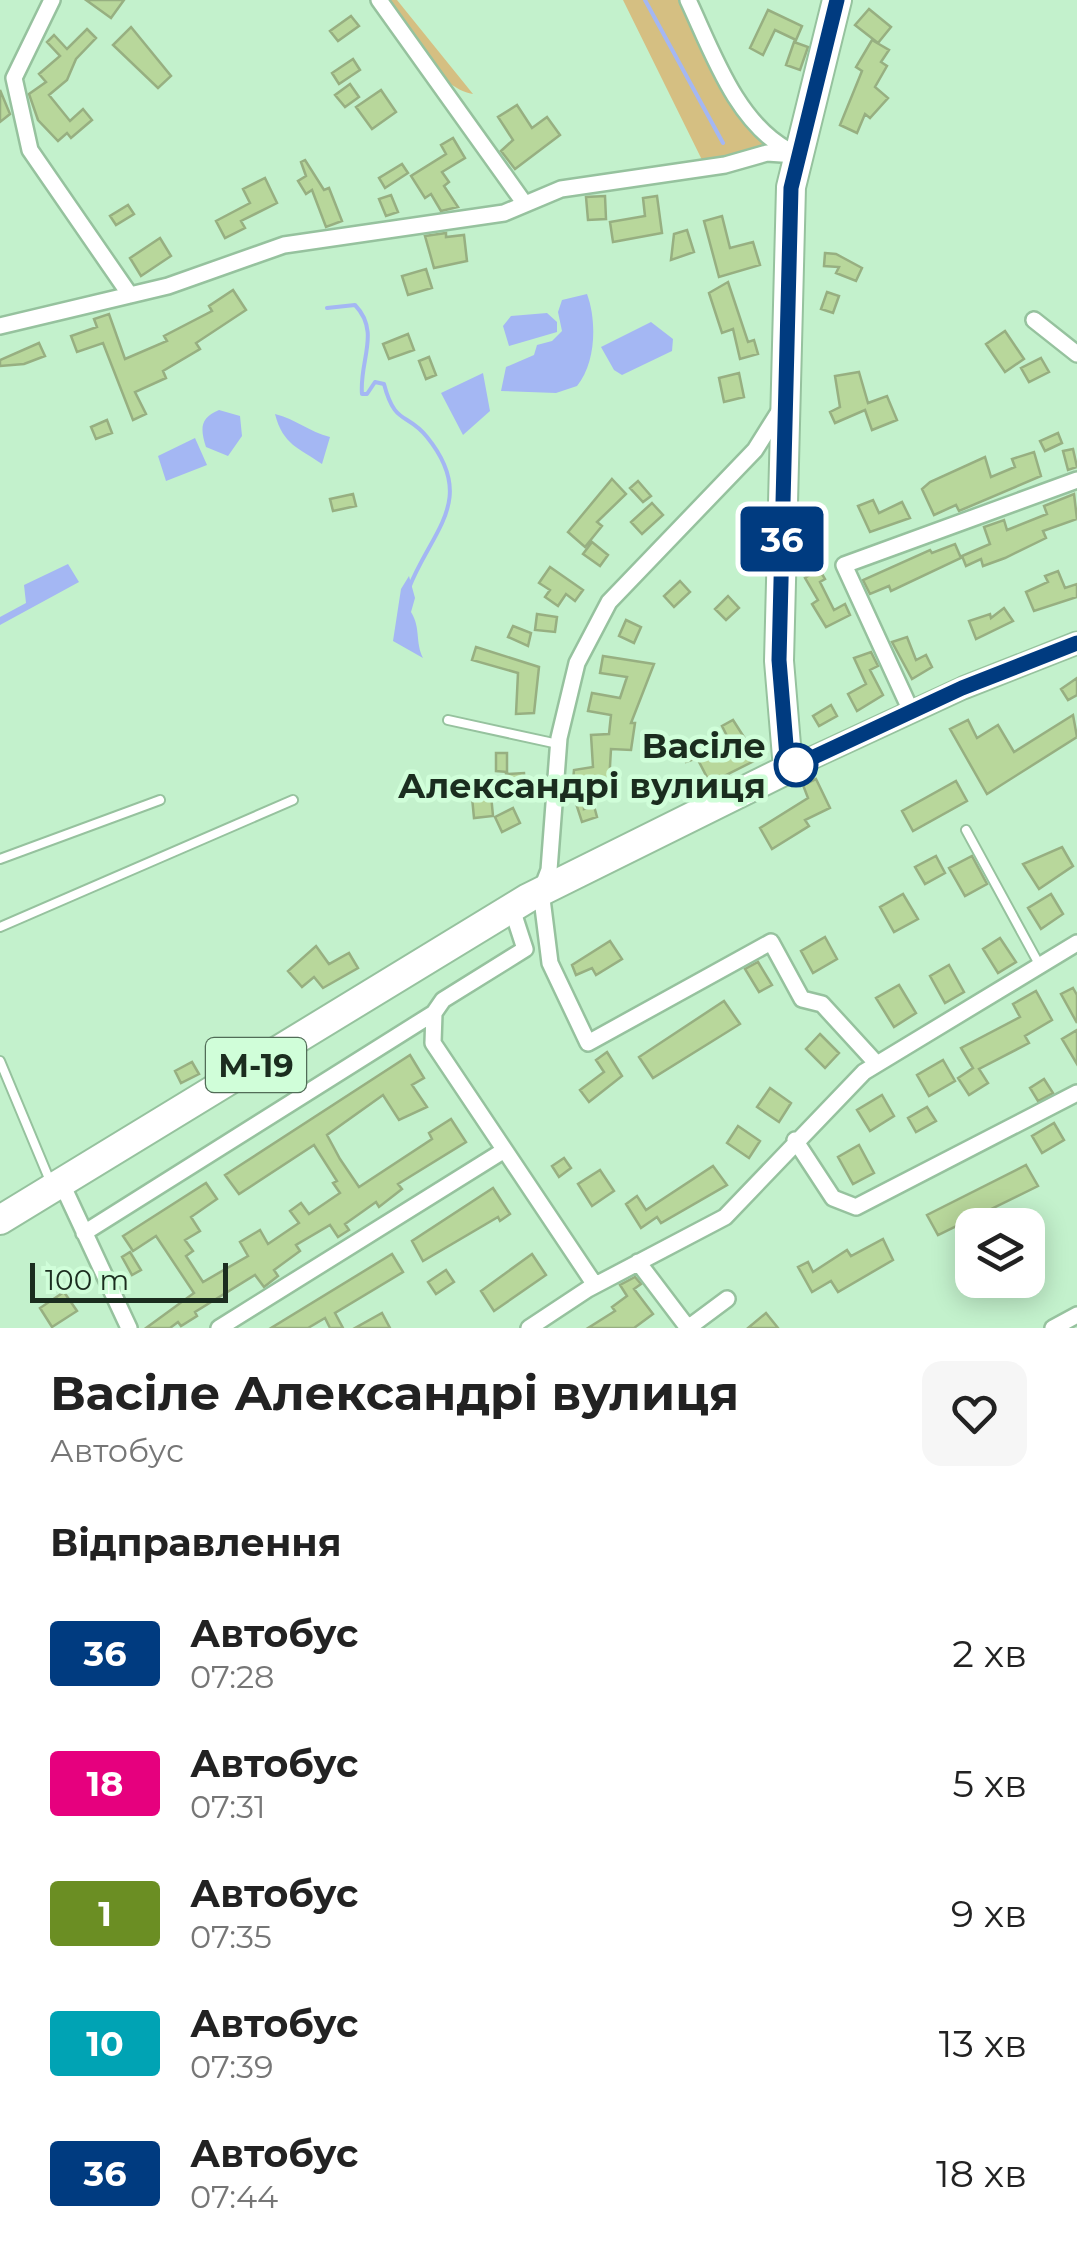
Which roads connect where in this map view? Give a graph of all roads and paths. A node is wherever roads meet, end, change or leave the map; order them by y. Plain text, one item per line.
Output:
1 (52, 0) edge
2 (379, 0) edge
3 (688, 0) edge
4 (837, 0) edge
5 (796, 154) junction
6 (525, 204) junction
7 (130, 295) junction
8 (1034, 320) dead end
9 (0, 326) edge
10 (1077, 354) edge
11 (786, 399) junction
12 (1077, 480) edge
13 (1077, 643) edge
14 (911, 711) junction
15 (448, 720) dead end
16 (558, 744) junction
17 (788, 769) junction
18 (160, 800) dead end
19 (293, 800) dead end
20 (966, 830) dead end
21 (0, 859) edge
22 (541, 891) junction
23 (512, 910) junction
24 (0, 927) edge
25 (1077, 943) edge
26 (1040, 964) junction
27 (434, 1013) junction
28 (0, 1061) edge
29 (877, 1064) junction
30 (1077, 1093) edge
31 (795, 1140) junction
32 (504, 1151) junction
33 (57, 1185) junction
34 (0, 1220) edge
35 (84, 1233) junction
36 (638, 1262) junction
37 (595, 1285) junction
38 (727, 1299) dead end
39 (1077, 1315) edge
40 (129, 1328) edge
41 (219, 1328) edge
42 (529, 1328) edge
43 (688, 1328) edge
44 (1053, 1328) edge

1 - 7 street
2 - 6 street
3 - 5 street
4 - 5 highway
5 - 6 street
5 - 11 highway
6 - 7 street
7 - 9 street
8 - 10 street
11 - 16 street
11 - 17 highway
12 - 14 street
13 - 14 main road
14 - 17 main road
15 - 16 lane
16 - 22 street
17 - 22 highway, М-19
18 - 21 lane
19 - 24 lane
20 - 26 lane
22 - 23 highway, М-19
22 - 29 street
23 - 27 street
23 - 33 highway, М-19
25 - 26 street
26 - 29 street
27 - 32 street
27 - 35 street
28 - 33 lane
29 - 31 street
30 - 31 street
31 - 36 street
32 - 37 street
32 - 41 street
33 - 34 highway, М-19
33 - 35 street
35 - 40 street
36 - 37 street
36 - 43 street
37 - 42 street
38 - 43 street
39 - 44 street

